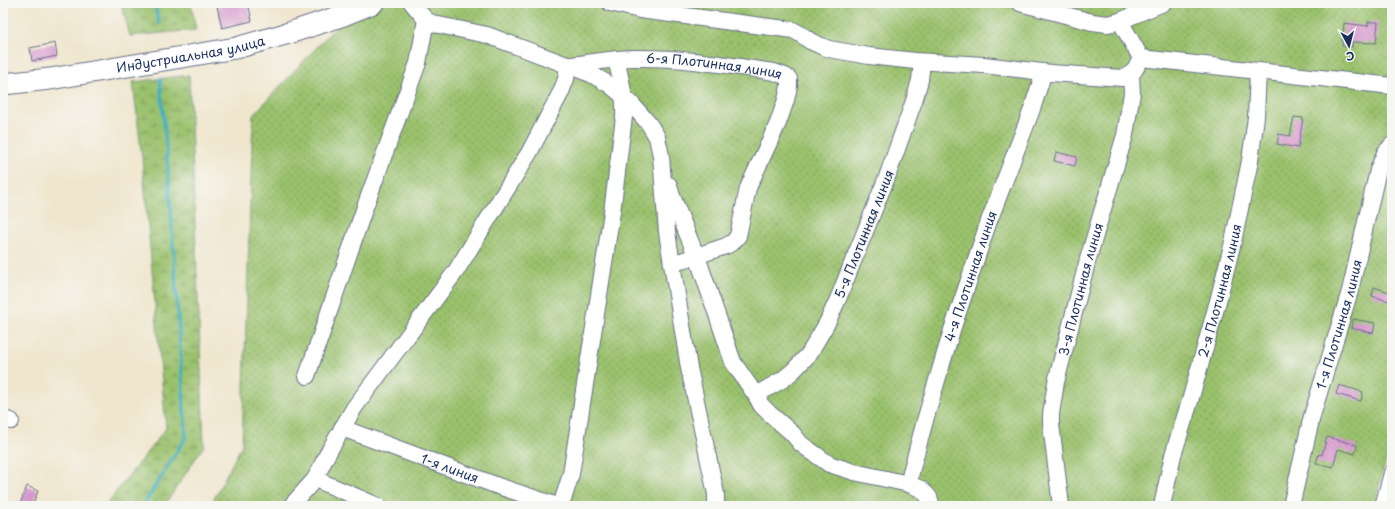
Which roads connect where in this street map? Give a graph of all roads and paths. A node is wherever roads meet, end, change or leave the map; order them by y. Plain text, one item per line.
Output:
1 (373, 3) edge
2 (412, 3) edge
3 (610, 3) edge
4 (1020, 3) edge
5 (1163, 3) edge
6 (426, 20) junction
7 (1120, 21) junction
8 (1141, 58) junction
9 (616, 59) junction
10 (922, 62) junction
11 (568, 65) junction
12 (1258, 71) junction
13 (1044, 72) junction
14 (1130, 75) junction
15 (3, 84) edge
16 (1392, 86) edge
17 (624, 96) junction
18 (1392, 145) edge
19 (661, 156) junction
20 (697, 256) junction
21 (672, 264) junction
22 (307, 376) dead end
23 (757, 397) junction
24 (342, 428) junction
25 (1392, 472) edge
26 (315, 479) junction
27 (909, 484) junction
28 (291, 506) edge
29 (378, 506) edge
30 (558, 506) edge
31 (561, 506) edge
32 (716, 506) edge
33 (932, 506) edge
34 (1060, 506) edge
35 (1162, 506) edge
36 (1291, 506) edge
37 (1383, 506) edge

1 - 15 main road, Индустриальная улица
2 - 6 street
3 - 10 street
4 - 7 street
5 - 7 street
6 - 11 street
6 - 22 street
7 - 8 street
8 - 12 street
8 - 14 street
9 - 11 street
9 - 17 street
9 - 20 street, 6-я Плотинная линия
10 - 13 street
10 - 23 street, 5-я Плотинная линия
11 - 17 street
11 - 24 street
12 - 16 street
12 - 35 street, 2-я Плотинная линия
13 - 14 street
13 - 27 street, 4-я Плотинная линия
14 - 34 street, 3-я Плотинная линия
17 - 19 street
17 - 31 street
18 - 36 street, 1-я Плотинная линия
19 - 20 street
19 - 21 street
20 - 21 street
20 - 23 street
21 - 32 street
23 - 27 street
24 - 26 street
24 - 30 street, 1-я линия
25 - 37 street
26 - 28 street
26 - 29 street
27 - 33 street

